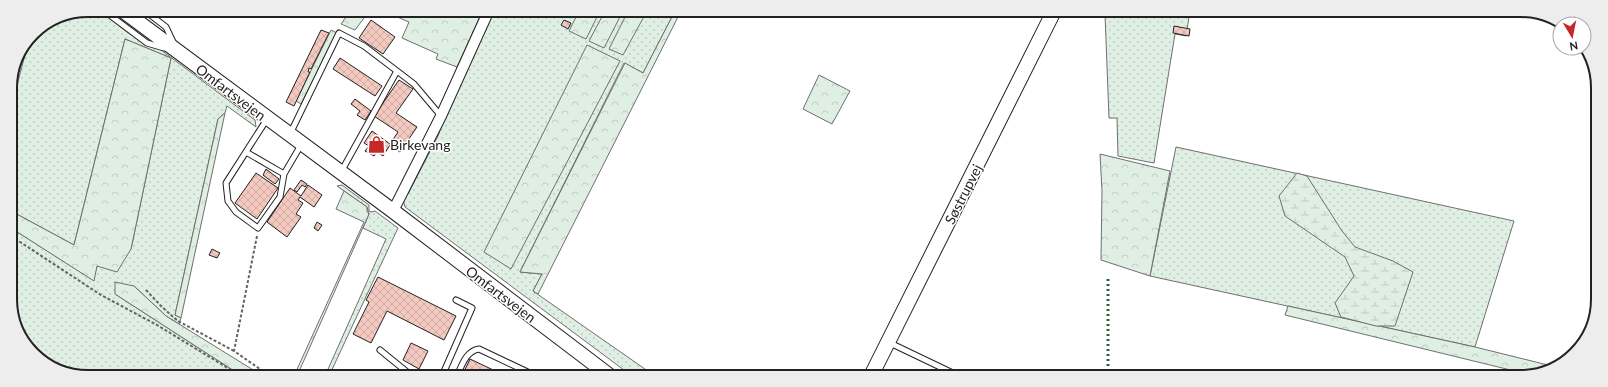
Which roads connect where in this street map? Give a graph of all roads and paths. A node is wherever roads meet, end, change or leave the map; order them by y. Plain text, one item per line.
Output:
1 (112, 17) edge
2 (131, 17) edge
3 (153, 17) edge
4 (486, 17) edge
5 (1051, 17) edge
6 (178, 52) junction
7 (397, 71) junction
8 (441, 116) junction
9 (267, 119) junction
10 (290, 135) junction
11 (302, 144) junction
12 (246, 152) junction
13 (340, 173) junction
14 (284, 174) junction
15 (393, 211) junction
16 (258, 228) junction
17 (17, 240) edge
18 (146, 290) dead end
19 (456, 300) dead end
20 (888, 342) junction
21 (380, 350) dead end
22 (234, 351) junction
23 (231, 370) edge
24 (261, 370) edge
25 (405, 370) edge
26 (445, 370) edge
27 (460, 370) edge
28 (523, 370) edge
29 (602, 370) edge
30 (874, 370) edge
31 (946, 370) edge

1 - 6 lane
2 - 6 main road, Omfartsvejen
3 - 6 lane
4 - 8 street
5 - 20 main road, Søstrupvej
6 - 9 main road, Omfartsvejen
7 - 8 lane
7 - 10 lane
7 - 13 lane
8 - 15 street
9 - 10 main road, Omfartsvejen
9 - 12 lane
10 - 11 main road, Omfartsvejen
11 - 13 main road, Omfartsvejen
11 - 14 lane
12 - 14 lane
12 - 16 lane
13 - 15 main road, Omfartsvejen
14 - 16 lane
15 - 29 main road, Omfartsvejen
16 - 22 path
17 - 23 path
18 - 22 path
19 - 26 lane
20 - 30 main road, Søstrupvej
20 - 31 lane
21 - 25 lane
22 - 24 path
27 - 28 lane

